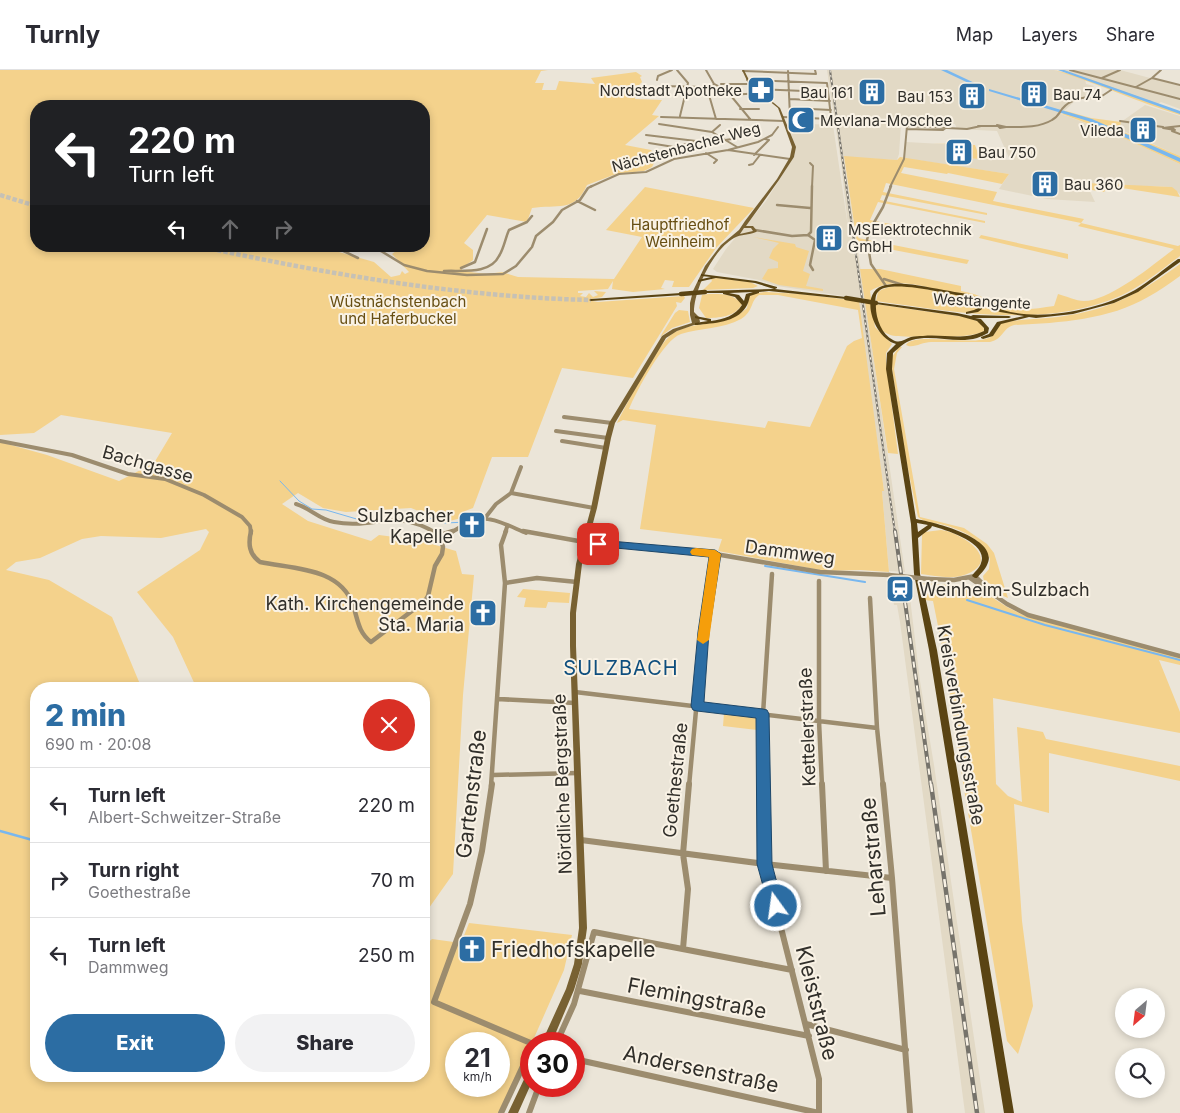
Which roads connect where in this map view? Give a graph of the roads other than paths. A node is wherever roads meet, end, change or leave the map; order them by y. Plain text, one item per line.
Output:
1 (671, 70) edge
2 (677, 70) edge
3 (706, 70) edge
4 (816, 70) edge
5 (1070, 70) edge
6 (1120, 70) edge
7 (1161, 70) edge
8 (743, 71) edge
9 (788, 72) edge
10 (1152, 78) junction
11 (1101, 79) junction
12 (657, 80) dead end
13 (747, 80) junction
14 (789, 82) junction
15 (714, 84) junction
16 (721, 84) dead end
17 (750, 84) junction
18 (1180, 85) edge
19 (660, 86) dead end
20 (688, 86) junction
21 (706, 87) dead end
22 (1136, 87) junction
23 (756, 89) junction
24 (789, 90) junction
25 (1111, 90) dead end
26 (828, 92) junction
27 (761, 94) junction
28 (730, 95) junction
29 (790, 99) junction
30 (1180, 99) edge
31 (830, 101) junction
32 (790, 108) junction
33 (740, 109) junction
34 (759, 109) dead end
35 (831, 110) junction
36 (680, 116) junction
37 (661, 117) dead end
38 (790, 117) junction
39 (716, 119) junction
40 (750, 119) junction
41 (783, 119) junction
42 (1120, 121) dead end
43 (659, 124) dead end
44 (720, 125) dead end
45 (1179, 126) edge
46 (778, 127) dead end
47 (945, 127) junction
48 (907, 129) junction
49 (1173, 129) junction
50 (739, 131) dead end
51 (712, 132) junction
52 (1179, 134) edge
53 (646, 135) dead end
54 (719, 136) junction
55 (765, 139) junction
56 (725, 140) junction
57 (696, 141) junction
58 (649, 143) dead end
59 (674, 147) junction
60 (737, 147) junction
61 (728, 150) junction
62 (667, 152) dead end
63 (735, 152) junction
64 (706, 153) junction
65 (754, 155) junction
66 (760, 155) junction
67 (732, 156) dead end
68 (790, 159) junction
69 (714, 163) dead end
70 (810, 163) dead end
71 (749, 165) dead end
72 (577, 201) junction
73 (777, 205) dead end
74 (810, 208) junction
75 (595, 210) dead end
76 (532, 216) dead end
77 (487, 229) dead end
78 (744, 229) junction
79 (755, 231) joint
80 (808, 235) junction
81 (346, 252) edge
82 (384, 252) edge
83 (358, 258) dead end
84 (1180, 260) edge
85 (706, 269) junction
86 (455, 270) junction
87 (813, 270) dead end
88 (428, 272) junction
89 (878, 274) junction
90 (703, 275) junction
91 (719, 277) junction
92 (884, 279) junction
93 (700, 281) junction
94 (750, 281) junction
95 (903, 285) junction
96 (887, 286) junction
97 (915, 287) junction
98 (757, 289) junction
99 (769, 290) junction
100 (785, 290) junction
101 (714, 292) junction
102 (965, 295) junction
103 (591, 300) tunnel mouth
104 (745, 305) junction
105 (692, 312) junction
106 (958, 314) junction
107 (1036, 316) junction
108 (697, 317) junction
109 (1027, 317) junction
110 (714, 321) junction
111 (696, 324) junction
112 (883, 333) junction
113 (891, 337) junction
114 (911, 339) junction
115 (898, 344) junction
116 (564, 417) dead end
117 (612, 423) junction
118 (556, 431) dead end
119 (608, 438) junction
120 (0, 441) edge
121 (562, 441) dead end
122 (606, 448) junction
123 (521, 467) dead end
124 (511, 493) junction
125 (296, 504) dead end
126 (594, 508) junction
127 (485, 518) junction
128 (914, 522) junction
129 (507, 527) junction
130 (929, 527) junction
131 (945, 528) junction
132 (440, 535) junction
133 (915, 537) junction
134 (584, 542) junction
135 (715, 554) junction
136 (772, 574) dead end
137 (973, 577) junction
138 (819, 581) dead end
139 (577, 582) junction
140 (505, 583) junction
141 (870, 598) dead end
142 (1180, 656) edge
143 (575, 692) junction
144 (498, 699) junction
145 (575, 703) junction
146 (697, 706) junction
147 (763, 714) junction
148 (819, 721) junction
149 (877, 728) junction
150 (578, 773) junction
151 (493, 775) junction
152 (581, 840) junction
153 (683, 854) junction
154 (765, 864) junction
155 (826, 872) junction
156 (892, 878) junction
157 (683, 949) junction
158 (792, 970) junction
159 (580, 991) junction
160 (806, 1024) junction
161 (551, 1032) edge
162 (563, 1032) edge
163 (809, 1036) junction
164 (520, 1038) edge
165 (906, 1050) junction
166 (585, 1061) edge
167 (520, 1072) edge
168 (520, 1097) edge
169 (535, 1097) edge
170 (501, 1113) edge
171 (512, 1113) edge
172 (529, 1113) edge
173 (820, 1113) edge
174 (910, 1113) edge
175 (1009, 1113) edge

1 - 12 street
2 - 20 street
3 - 15 street
4 - 9 street
5 - 11 street
6 - 11 street
7 - 10 street
8 - 9 street
8 - 13 main road
9 - 14 street
10 - 18 street
10 - 22 street
11 - 22 street
13 - 14 street
13 - 17 main road
14 - 24 street
14 - 26 street
15 - 28 street
15 - 39 street
16 - 17 street
17 - 23 main road
19 - 20 street
20 - 21 street
20 - 36 street
22 - 30 street
23 - 24 street
23 - 27 main road
24 - 26 street
24 - 29 street
25 - 47 street
26 - 31 street
27 - 28 street
27 - 41 main road
28 - 33 street
29 - 31 street
29 - 32 street
31 - 35 street
32 - 35 street
32 - 38 street
33 - 34 street
33 - 40 street
35 - 38 street
36 - 37 street
36 - 39 street
38 - 41 street
39 - 40 street
40 - 41 street
41 - 68 main road
42 - 49 street
43 - 51 street
44 - 51 street
45 - 49 street
46 - 55 street, Nächstenbacher Weg
47 - 48 street
47 - 48 street
48 - 89 street
49 - 52 street
50 - 56 street
51 - 54 street
53 - 57 street
54 - 56 street
54 - 57 street
55 - 60 street, Nächstenbacher Weg
55 - 65 street
56 - 60 street
57 - 59 street
58 - 59 street
59 - 62 street
60 - 61 street, Nächstenbacher Weg
61 - 63 street
61 - 64 street, Nächstenbacher Weg
63 - 65 street
63 - 67 street
64 - 69 street
64 - 72 street, Nächstenbacher Weg
65 - 66 street
66 - 68 street
66 - 71 street
68 - 78 main road
70 - 74 street
72 - 75 street
72 - 88 street, Nächstenbacher Weg
73 - 74 street
74 - 80 street
76 - 86 street
77 - 86 street
78 - 79 main road
78 - 85 main road
79 - 80 street
80 - 87 street
81 - 83 street
82 - 88 street
84 - 107 main road, Westtangente
85 - 90 main road
85 - 91 main road
86 - 88 street
89 - 92 street
89 - 96 street
90 - 91 main road
90 - 93 main road
91 - 93 main road
91 - 94 main road
92 - 95 street
92 - 96 street
93 - 105 main road
94 - 98 main road
94 - 100 main road
95 - 96 main road
95 - 97 main road
96 - 97 main road
96 - 112 main road
97 - 102 main road
98 - 99 main road, Westtangente
98 - 101 main road, Westtangente
99 - 100 main road, Westtangente
99 - 104 main road
100 - 106 main road, Westtangente, bridge
101 - 103 main road, bridge
101 - 104 main road
102 - 106 main road
102 - 107 main road
104 - 110 main road
105 - 108 main road
105 - 111 main road
106 - 109 main road, Westtangente
106 - 114 main road
107 - 109 main road, Westtangente
108 - 110 main road
108 - 111 main road
109 - 115 main road
110 - 111 main road
111 - 117 main road, Nördliche Bergstraße
112 - 113 main road
112 - 115 main road
113 - 114 main road
113 - 115 main road
114 - 115 main road
115 - 128 main road, Kreisverbindungsstraße
116 - 117 street
117 - 119 main road, Nördliche Bergstraße
118 - 119 street
119 - 122 main road, Nördliche Bergstraße
120 - 132 street, Bachgasse
121 - 122 street
122 - 126 main road, Nördliche Bergstraße
123 - 124 street
124 - 126 street
124 - 127 street
125 - 132 street
126 - 134 main road, Nördliche Bergstraße
127 - 129 street
127 - 132 street
128 - 130 main road
128 - 131 main road
128 - 133 main road, Kreisverbindungsstraße
129 - 134 street
129 - 140 street, Gartenstraße
130 - 131 main road
130 - 133 main road
131 - 137 main road
133 - 175 main road, Kreisverbindungsstraße
134 - 135 street, Dammweg
134 - 139 main road, Nördliche Bergstraße
135 - 137 street, Dammweg, bridge
135 - 146 street, Goethestraße
136 - 147 street, Kleiststraße
137 - 142 street
138 - 148 street, Kettelerstraße
139 - 140 street
139 - 143 main road, Nördliche Bergstraße
140 - 144 street, Gartenstraße
141 - 149 street, Leharstraße
143 - 145 main road, Nördliche Bergstraße
143 - 146 street
144 - 145 street
144 - 151 street, Gartenstraße
145 - 150 main road, Nördliche Bergstraße
146 - 147 street
146 - 153 street, Goethestraße
147 - 148 street
147 - 154 street, Kleiststraße
148 - 149 street
148 - 155 street, Kettelerstraße
149 - 156 street, Leharstraße
150 - 151 street
150 - 152 main road, Nördliche Bergstraße
151 - 164 street, Gartenstraße
152 - 153 street
152 - 161 main road, Nördliche Bergstraße
153 - 154 street
153 - 157 street, Goethestraße
154 - 155 street
154 - 158 street, Kleiststraße
155 - 156 street
156 - 165 street, Leharstraße
157 - 158 street
157 - 159 street
158 - 160 street, Kleiststraße
159 - 162 street
159 - 163 street, Flemingstraße
160 - 163 street, Kleiststraße
160 - 165 street
163 - 173 street, Kleiststraße
165 - 174 street, Leharstraße
166 - 173 street, Andersenstraße
167 - 170 street
168 - 171 main road
169 - 172 street

